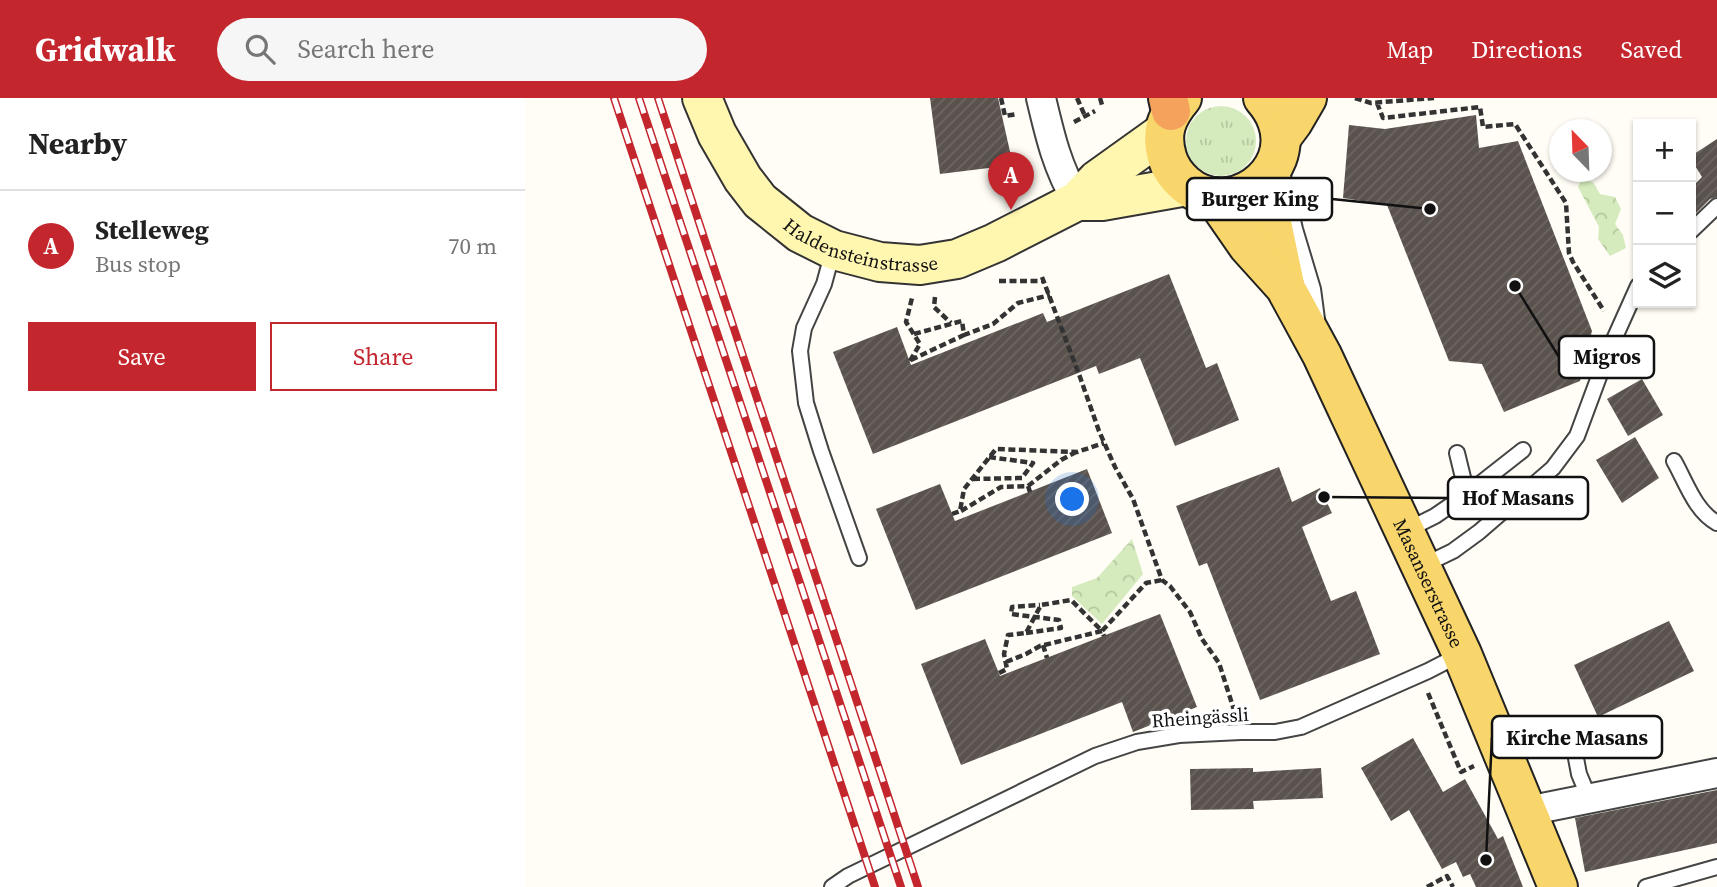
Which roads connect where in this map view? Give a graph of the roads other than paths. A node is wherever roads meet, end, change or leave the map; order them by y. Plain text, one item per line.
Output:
1 (702, 98) edge
2 (1041, 98) edge
3 (1263, 98) edge
4 (1307, 98) edge
5 (1171, 110) edge
6 (1275, 157) junction
7 (1201, 191) junction
8 (1077, 201) junction
9 (1717, 206) edge
10 (1696, 226) edge
11 (834, 250) junction
12 (1285, 287) junction
13 (1633, 297) edge
14 (1322, 355) junction
15 (1523, 450) dead end
16 (1457, 453) dead end
17 (1674, 461) dead end
18 (1467, 494) junction
19 (1717, 523) edge
20 (1403, 531) junction
21 (859, 558) dead end
22 (1420, 567) junction
23 (1462, 654) junction
24 (1583, 743) dead end
25 (1717, 773) edge
26 (1589, 798) junction
27 (1527, 811) junction
28 (1717, 867) edge
29 (832, 887) edge
30 (1558, 887) edge
31 (1646, 887) edge

1 - 11 street, Haldensteinstrasse
2 - 8 street
3 - 6 main road, Masanserstrasse
4 - 6 main road
5 - 7 main road, Masanserstrasse
5 - 8 street, Haldensteinstrasse
6 - 7 main road
6 - 12 main road, Masanserstrasse
6 - 14 lane
7 - 8 street, Haldensteinstrasse
7 - 12 main road, Masanserstrasse
8 - 11 street, Haldensteinstrasse
9 - 10 lane
11 - 21 lane
12 - 14 main road, Masanserstrasse
13 - 22 lane
14 - 20 main road, Masanserstrasse
15 - 18 lane
16 - 18 lane
17 - 19 lane
18 - 20 lane
20 - 22 main road, Masanserstrasse
22 - 23 main road, Masanserstrasse
23 - 27 main road, Masanserstrasse
23 - 29 lane, Rheingässli
24 - 26 lane
25 - 26 street
26 - 27 street
27 - 30 main road, Masanserstrasse
28 - 31 lane

